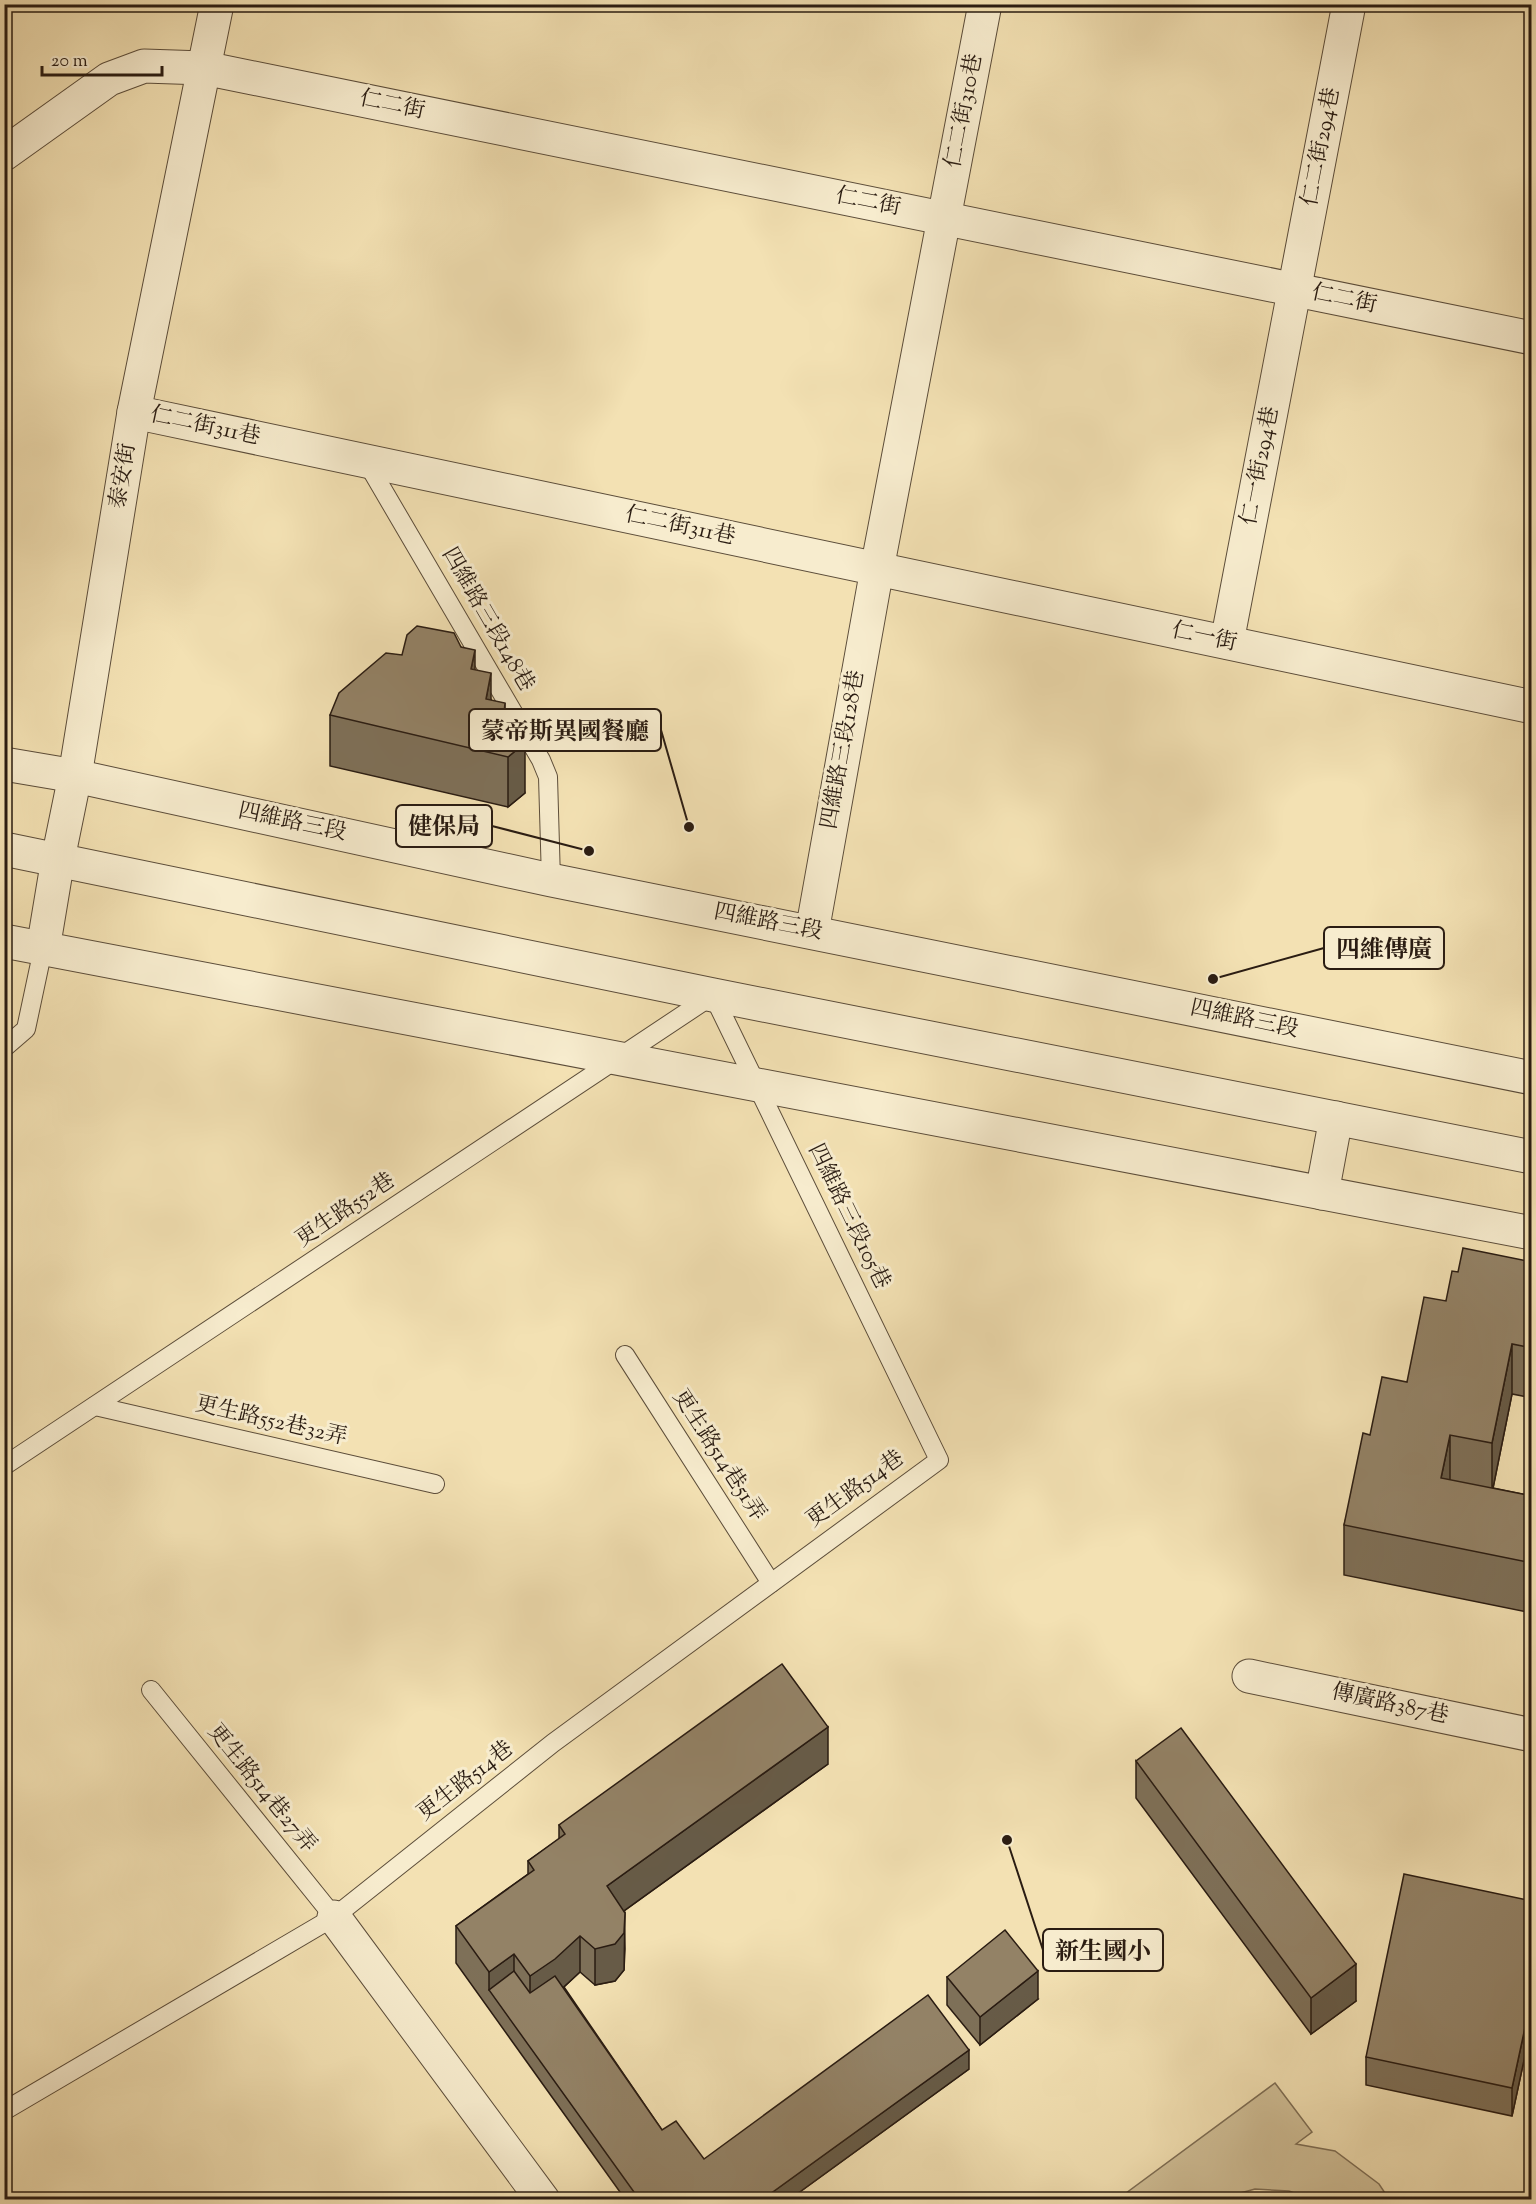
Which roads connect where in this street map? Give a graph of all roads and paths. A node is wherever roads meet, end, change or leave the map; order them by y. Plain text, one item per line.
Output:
1 (217, 4) edge
2 (985, 4) edge
3 (1349, 4) edge
4 (204, 68) junction
5 (4, 154) edge
6 (944, 218) junction
7 (1294, 290) junction
8 (1532, 338) edge
9 (134, 412) junction
10 (366, 461) junction
11 (877, 569) junction
12 (1227, 642) junction
13 (1532, 707) edge
14 (4, 764) edge
15 (75, 776) junction
16 (4, 849) edge
17 (58, 859) junction
18 (551, 880) junction
19 (812, 932) junction
20 (4, 940) edge
21 (44, 949) junction
22 (713, 995) junction
23 (4, 1048) edge
24 (618, 1058) junction
25 (1532, 1078) edge
26 (757, 1084) junction
27 (1336, 1118) junction
28 (1532, 1158) edge
29 (1322, 1193) junction
30 (1532, 1233) edge
31 (625, 1355) dead end
32 (95, 1406) junction
33 (939, 1460) joint
34 (4, 1466) edge
35 (435, 1484) dead end
36 (771, 1583) junction
37 (1249, 1676) dead end
38 (151, 1690) dead end
39 (1532, 1735) edge
40 (334, 1917) junction
41 (4, 2111) edge
42 (543, 2199) edge

1 - 4 street, 泰安街
2 - 6 street, 仁二街310巷
3 - 7 street, 仁二街294巷
4 - 5 street, 仁二街
4 - 6 street, 仁二街
4 - 9 street, 泰安街
6 - 7 street, 仁二街
6 - 11 street
7 - 8 street, 仁二街
7 - 12 street, 仁一街294巷
9 - 10 street, 仁二街311巷
9 - 15 street, 泰安街
10 - 11 street, 仁二街311巷
10 - 18 lane, 四維路三段148巷
11 - 12 street, 仁一街
11 - 19 street, 四維路三段128巷
12 - 13 street, 仁一街
14 - 15 street, 四維路三段
15 - 17 street, 泰安街
15 - 18 street, 四維路三段
16 - 17 street
17 - 21 street, 泰安街
17 - 22 street
18 - 19 street, 四維路三段
19 - 25 street, 四維路三段
20 - 21 street
21 - 23 lane
21 - 24 street
22 - 24 lane, 更生路552巷
22 - 26 lane, 四維路三段105巷
22 - 27 street
24 - 26 street
24 - 32 lane, 更生路552巷
26 - 29 street
26 - 33 lane, 四維路三段105巷
27 - 28 street
27 - 29 street
29 - 30 street
31 - 36 lane, 更生路514巷51弄
32 - 34 lane, 更生路552巷
32 - 35 lane, 更生路552巷32弄
33 - 36 lane, 更生路514巷
36 - 40 lane, 更生路514巷
37 - 39 street, 傳廣路387巷
38 - 40 lane, 更生路514巷27弄
40 - 41 lane, 更生路514巷
40 - 42 street

